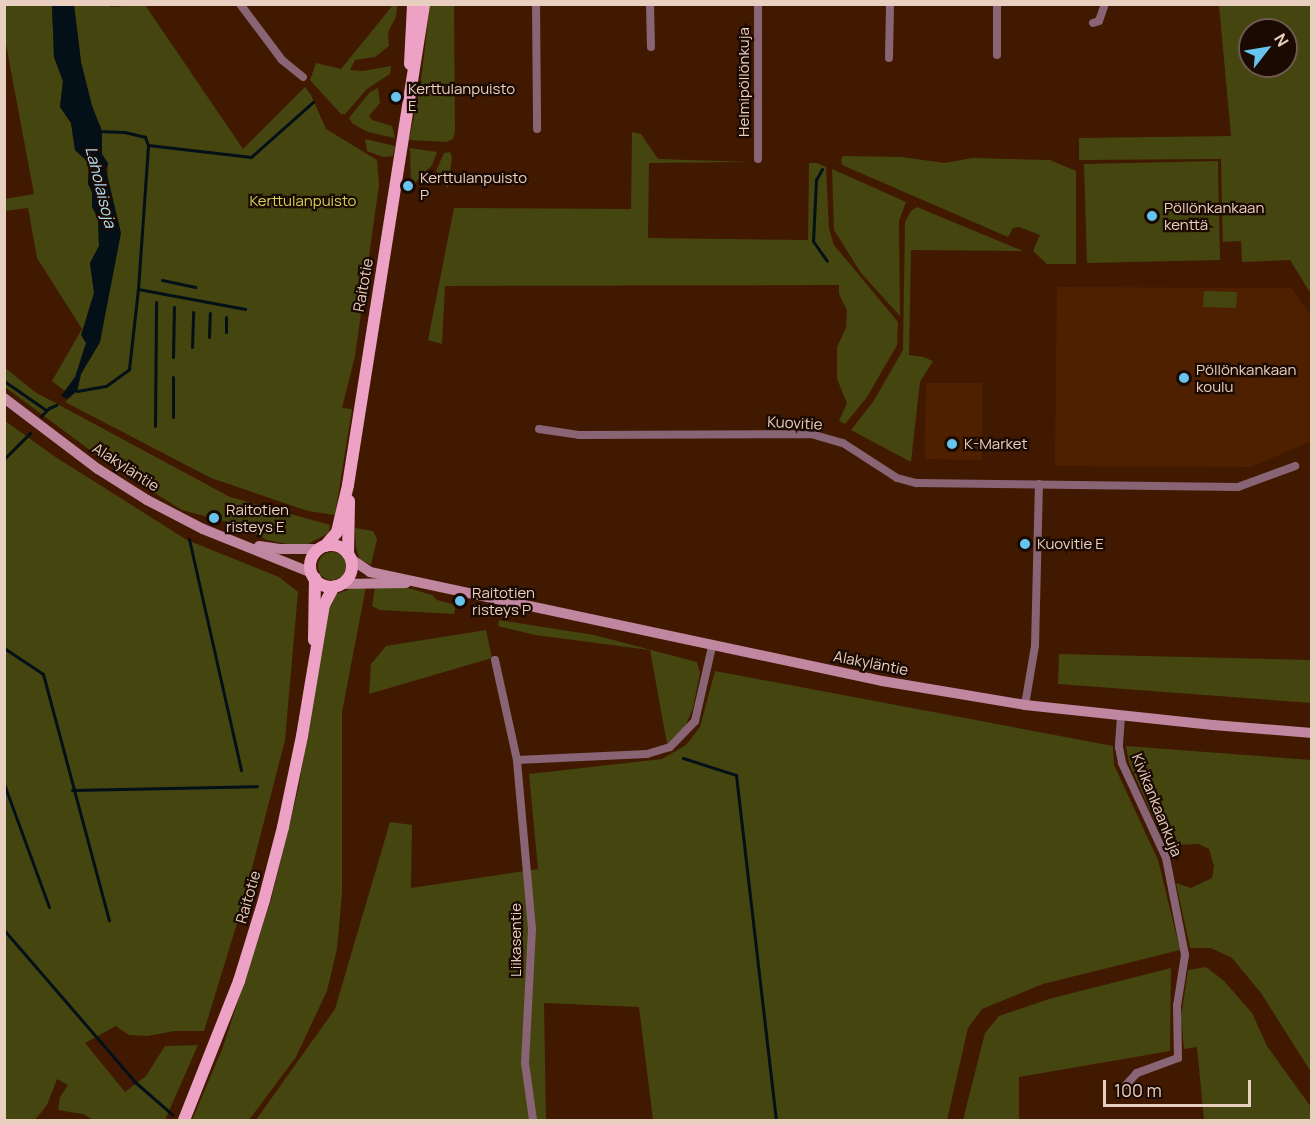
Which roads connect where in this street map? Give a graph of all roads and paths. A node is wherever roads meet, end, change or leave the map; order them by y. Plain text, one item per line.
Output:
1 (240, 4) edge
2 (413, 4) edge
3 (424, 4) edge
4 (536, 4) edge
5 (650, 4) edge
6 (758, 4) edge
7 (890, 4) edge
8 (997, 4) edge
9 (1105, 4) edge
10 (1093, 23) dead end
11 (651, 47) dead end
12 (997, 55) dead end
13 (890, 58) dead end
14 (303, 77) dead end
15 (410, 89) junction
16 (537, 129) dead end
17 (758, 159) dead end
18 (4, 398) edge
19 (539, 429) dead end
20 (1295, 466) dead end
21 (1039, 484) junction
22 (348, 485) junction
23 (242, 544) junction
24 (322, 548) junction
25 (350, 556) junction
26 (313, 576) junction
27 (430, 584) junction
28 (337, 585) junction
29 (712, 647) junction
30 (495, 660) dead end
31 (313, 673) junction
32 (1025, 705) junction
33 (1121, 716) junction
34 (1311, 733) edge
35 (517, 760) junction
36 (1126, 1086) dead end
37 (184, 1120) edge
38 (533, 1120) edge

1 - 14 street
2 - 15 main road, Raitotie
3 - 15 main road, Raitotie
4 - 16 street
5 - 11 street
6 - 17 street, Helmipöllönkuja
7 - 13 street
8 - 12 street
9 - 10 street
15 - 22 main road, Raitotie
18 - 23 main road, Alakyläntie
19 - 21 street, Kuovitie
20 - 21 street, Kuovitie
21 - 32 street
22 - 24 main road, Raitotie
22 - 25 main road, Raitotie
23 - 24 main road, Alakyläntie
23 - 26 main road, Alakyläntie
24 - 25 main road
24 - 26 main road
25 - 27 main road, Alakyläntie
25 - 28 main road
26 - 28 main road
26 - 31 main road, Raitotie
27 - 28 main road, Alakyläntie
27 - 29 main road, Alakyläntie
28 - 31 main road, Raitotie
29 - 32 main road, Alakyläntie
29 - 35 street
30 - 35 street, Liikasentie
31 - 37 main road, Raitotie
32 - 33 main road, Alakyläntie
33 - 34 main road, Alakyläntie
33 - 36 street, Kivikankaankuja
35 - 38 street, Liikasentie

